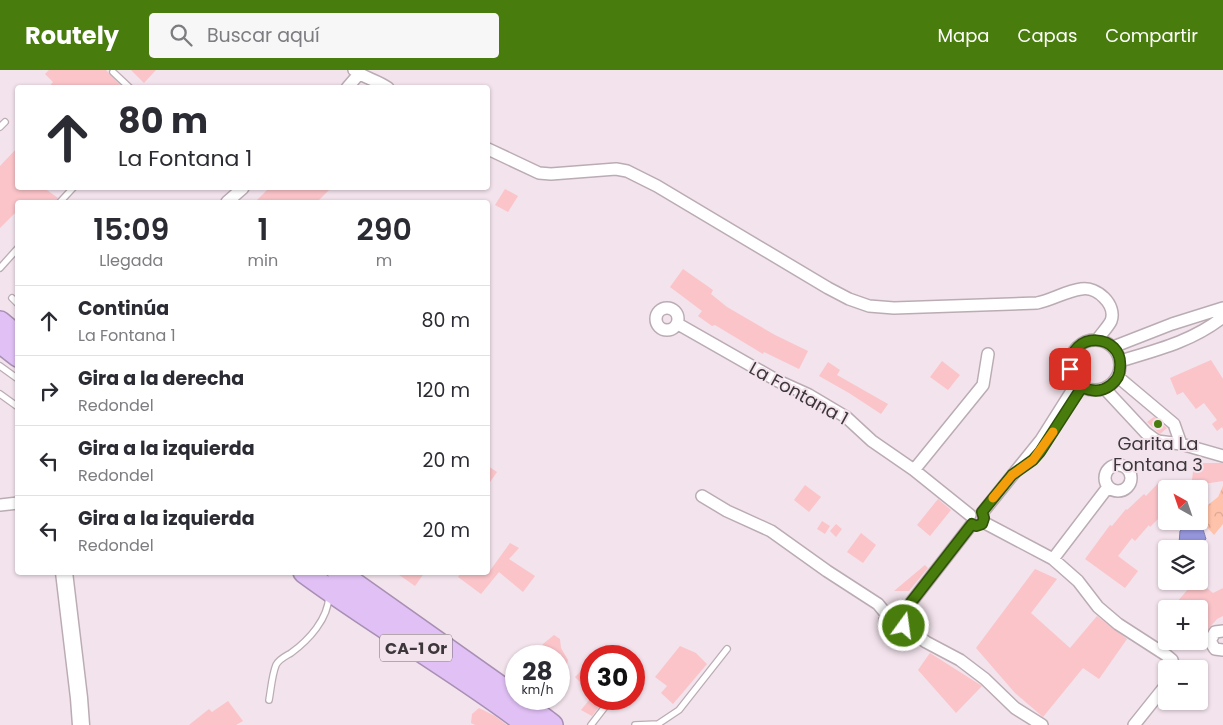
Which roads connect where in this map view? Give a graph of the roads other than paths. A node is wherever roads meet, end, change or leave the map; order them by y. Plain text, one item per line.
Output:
1 (113, 72) dead end
2 (361, 73) edge
3 (127, 85) edge
4 (349, 85) edge
5 (384, 85) edge
6 (5, 122) dead end
7 (0, 127) edge
8 (490, 150) edge
9 (71, 190) edge
10 (241, 190) edge
11 (62, 200) edge
12 (229, 200) edge
13 (15, 251) edge
14 (0, 268) edge
15 (12, 298) dead end
16 (15, 301) edge
17 (1223, 308) edge
18 (1223, 317) edge
19 (678, 324) dead end
20 (7, 331) edge
21 (1097, 340) junction
22 (1113, 347) junction
23 (15, 349) edge
24 (988, 354) dead end
25 (1120, 361) junction
26 (0, 366) edge
27 (15, 377) edge
28 (1118, 377) junction
29 (1079, 385) junction
30 (1105, 389) junction
31 (0, 394) edge
32 (15, 405) edge
33 (1181, 444) junction
34 (1223, 456) edge
35 (914, 470) junction
36 (1108, 487) dead end
37 (702, 496) dead end
38 (15, 503) edge
39 (0, 505) edge
40 (977, 518) junction
41 (1053, 560) junction
42 (64, 575) edge
43 (314, 575) edge
44 (333, 581) edge
45 (902, 614) junction
46 (887, 615) junction
47 (904, 626) junction
48 (1223, 631) edge
49 (727, 650) dead end
50 (1223, 650) edge
51 (1172, 660) edge
52 (505, 690) edge
53 (1158, 695) edge
54 (269, 700) dead end
55 (533, 710) edge
56 (603, 710) edge
57 (81, 725) edge
58 (528, 725) edge
59 (552, 725) edge
60 (591, 725) edge
61 (635, 725) edge
62 (1042, 725) edge
63 (1134, 725) edge

1 - 3 lane
2 - 4 street
2 - 5 street
6 - 7 lane
8 - 21 street
9 - 11 lane
10 - 12 street
13 - 14 lane
15 - 16 lane
17 - 22 street
18 - 25 street
19 - 35 street, La Fontana 1
20 - 23 highway
21 - 22 street
21 - 29 street
22 - 25 street
24 - 35 street
25 - 28 street
26 - 27 lane
28 - 30 street
28 - 33 street
29 - 30 street
29 - 40 street
30 - 33 street
31 - 32 lane
33 - 34 street
35 - 40 street, La Fontana 1
36 - 41 street
37 - 46 street
38 - 39 street
40 - 41 street, La Fontana 1
40 - 45 street
41 - 51 street, La Fontana 1
42 - 57 main road
43 - 44 highway, CA-1 Or
44 - 52 highway, CA-1 Or
44 - 54 lane
44 - 58 highway, CA-1 Or
45 - 46 street
45 - 47 street
46 - 47 street
47 - 62 street
48 - 50 street
49 - 61 lane
53 - 63 street
55 - 59 highway, CA-1 Or
56 - 60 lane

